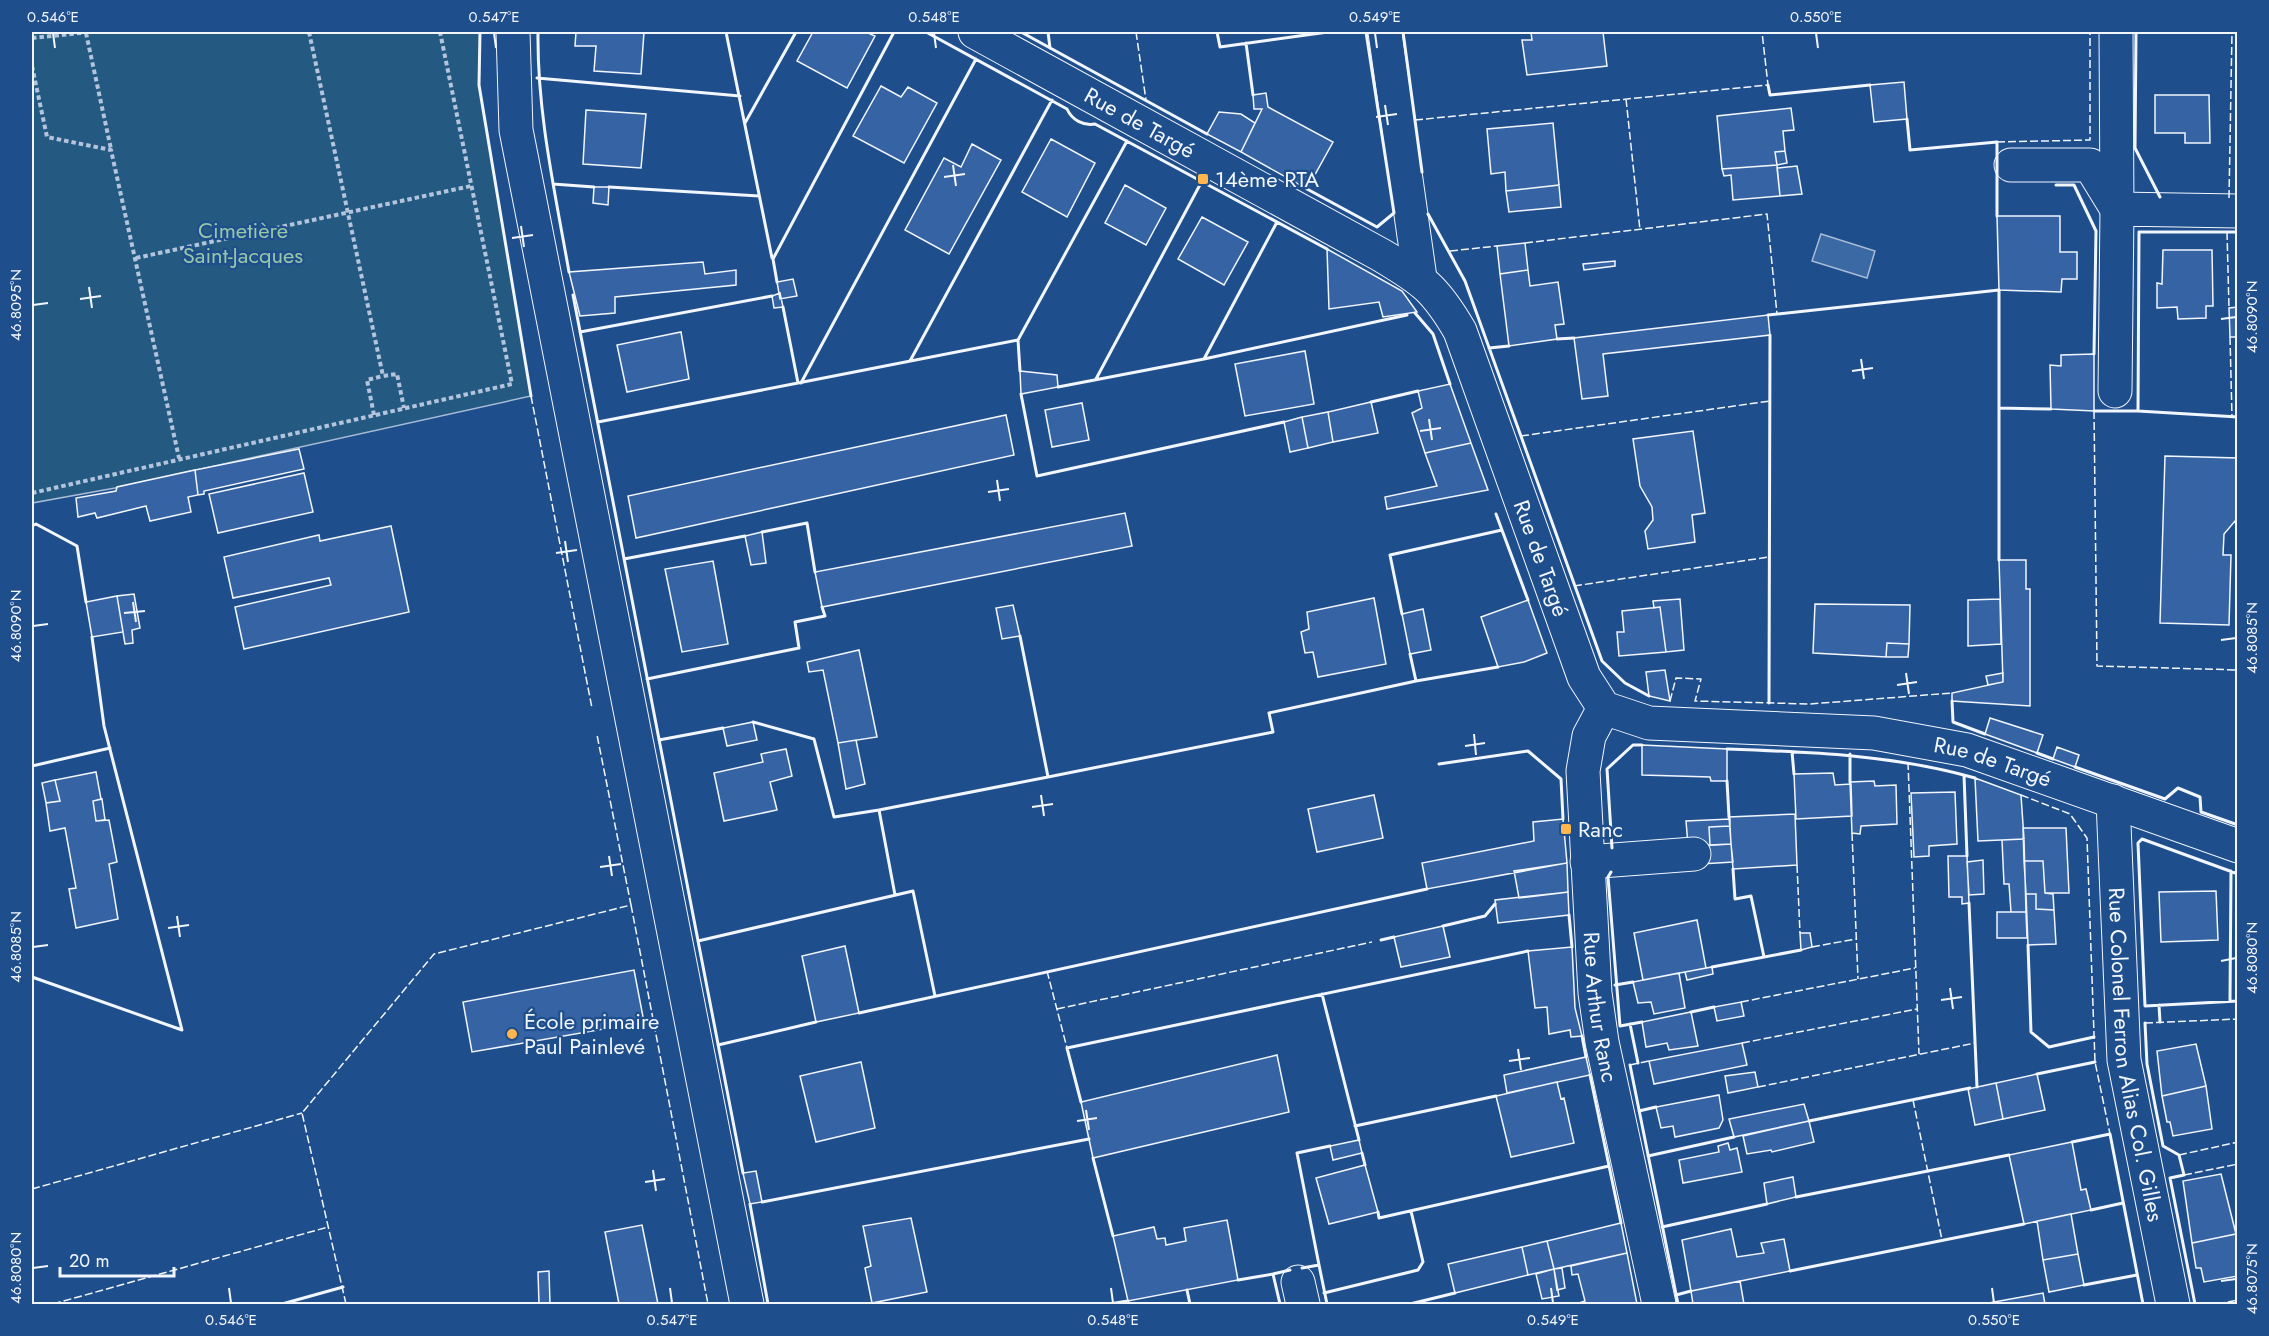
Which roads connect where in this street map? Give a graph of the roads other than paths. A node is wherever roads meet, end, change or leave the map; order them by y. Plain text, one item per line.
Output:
1 (513, 32) edge
2 (975, 32) edge
3 (1385, 32) edge
4 (2116, 32) edge
5 (2011, 165) dead end
6 (2117, 209) junction
7 (2238, 211) edge
8 (1420, 278) junction
9 (2115, 391) dead end
10 (1604, 708) junction
11 (2113, 801) junction
12 (2238, 846) edge
13 (1694, 854) dead end
14 (1587, 861) junction
15 (744, 1289) edge
16 (1659, 1305) edge
17 (2173, 1305) edge

1 - 15 street
2 - 8 street, Rue de Targé
3 - 8 street
4 - 6 street
5 - 6 street
6 - 7 street
6 - 9 street
8 - 10 street, Rue de Targé
10 - 11 street, Rue de Targé
10 - 14 street, Rue Arthur Ranc
11 - 12 street, Rue de Targé
11 - 17 street, Rue Colonel Ferron Alias Col. Gilles
13 - 14 street
14 - 16 street, Rue Arthur Ranc

